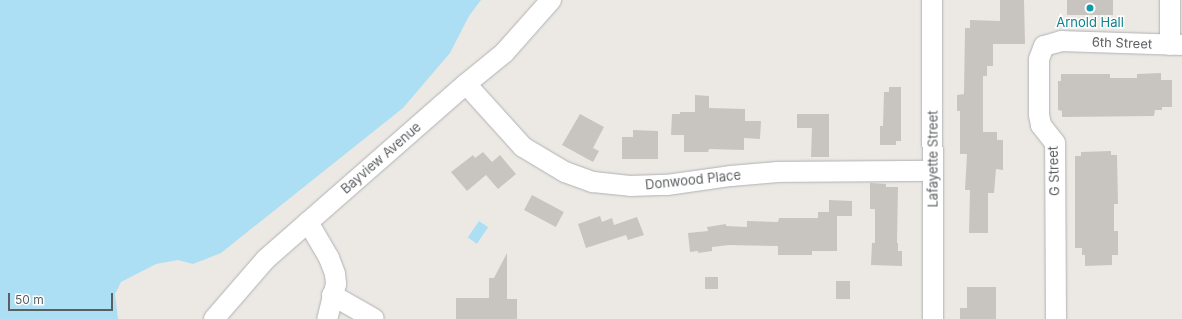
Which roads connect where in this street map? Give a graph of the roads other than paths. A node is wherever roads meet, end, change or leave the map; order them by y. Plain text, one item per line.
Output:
1 (551, 0) edge
2 (932, 0) edge
3 (1170, 0) edge
4 (1061, 41) joint
5 (1176, 45) edge
6 (466, 84) junction
7 (933, 171) junction
8 (308, 222) junction
9 (332, 295) junction
10 (214, 319) edge
11 (327, 319) edge
12 (374, 319) edge
13 (933, 319) edge
14 (1056, 319) edge

1 - 6 street, Bayview Avenue
2 - 7 street, Lafayette Street
3 - 5 street
4 - 5 street, 6th Street
4 - 14 street, G Street
6 - 7 street, Donwood Place
6 - 8 street, Bayview Avenue
7 - 13 street, Lafayette Street
8 - 9 street
8 - 10 street, Bayview Avenue
9 - 11 street
9 - 12 street

